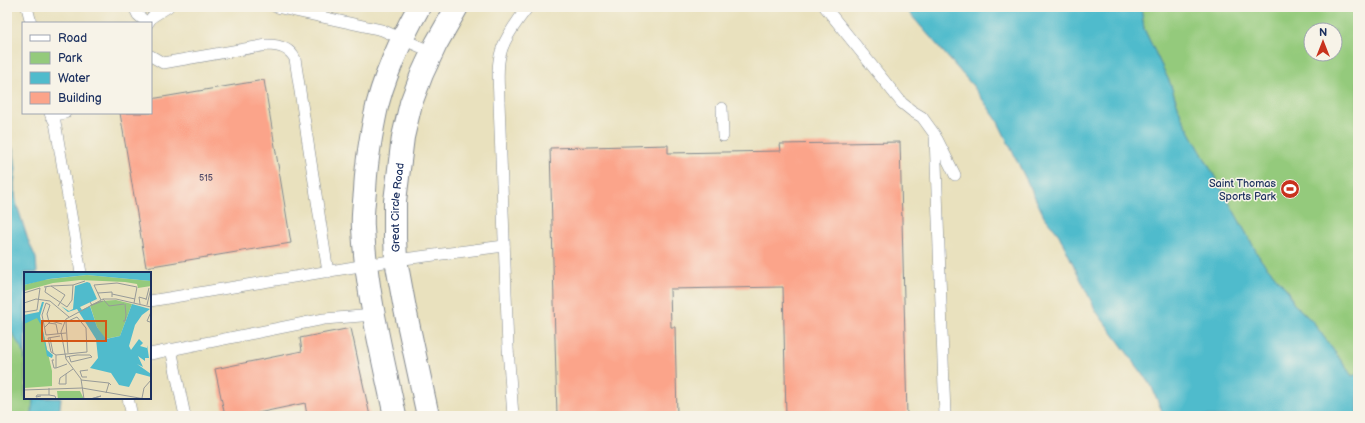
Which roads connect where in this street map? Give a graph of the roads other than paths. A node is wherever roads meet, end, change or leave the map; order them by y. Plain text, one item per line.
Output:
1 (28, 7) edge
2 (134, 7) edge
3 (168, 7) edge
4 (277, 7) edge
5 (419, 7) edge
6 (456, 7) edge
7 (528, 7) edge
8 (825, 7) edge
9 (31, 22) edge
10 (146, 22) edge
11 (148, 22) edge
12 (403, 39) junction
13 (432, 52) junction
14 (152, 57) edge
15 (722, 108) dead end
16 (51, 114) edge
17 (935, 135) junction
18 (723, 136) dead end
19 (955, 175) dead end
20 (504, 246) junction
21 (396, 260) junction
22 (366, 265) junction
23 (80, 272) edge
24 (328, 272) junction
25 (151, 301) edge
26 (374, 315) junction
27 (171, 349) junction
28 (151, 354) edge
29 (128, 399) edge
30 (132, 416) edge
31 (185, 416) edge
32 (395, 416) edge
33 (428, 416) edge
34 (513, 416) edge
35 (945, 416) edge

1 - 9 lane
2 - 10 lane
3 - 11 lane
4 - 12 lane
5 - 12 street
6 - 13 street, Great Circle Road
7 - 20 lane
8 - 17 lane
12 - 13 lane
12 - 22 street
13 - 21 street, Great Circle Road
14 - 24 lane
15 - 18 lane
16 - 23 lane
17 - 19 lane
17 - 35 lane
20 - 21 lane
20 - 34 lane
21 - 22 lane
21 - 33 street, Great Circle Road
22 - 24 lane
22 - 26 street
24 - 25 lane
26 - 27 lane
26 - 32 street
27 - 28 lane
27 - 31 lane
29 - 30 lane

